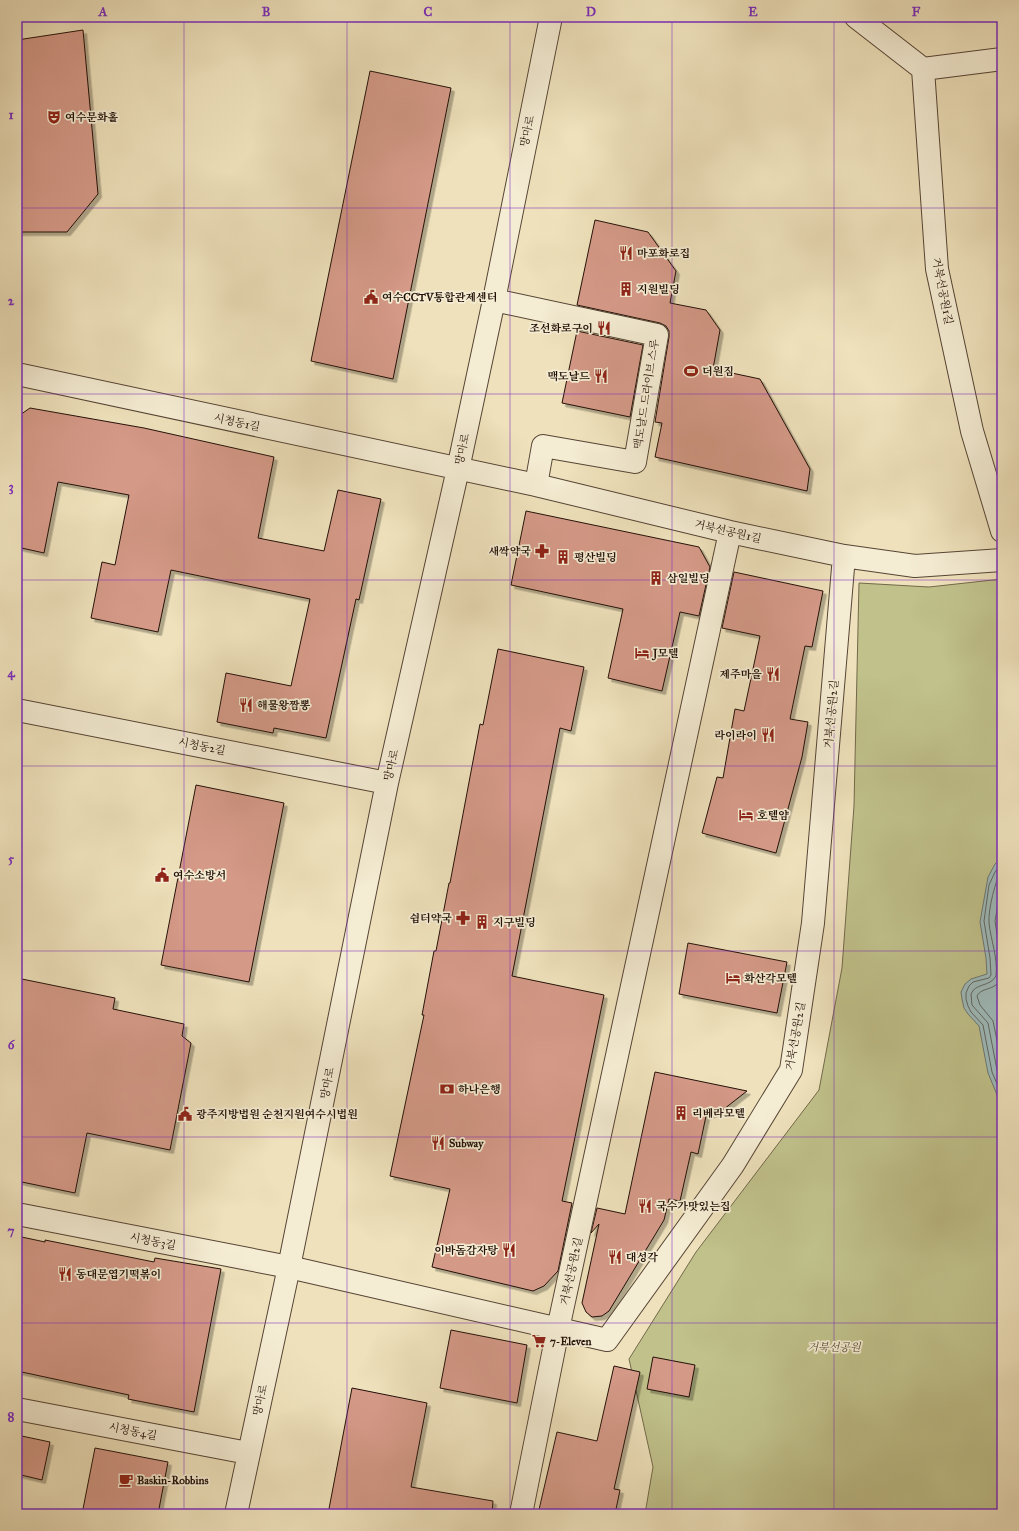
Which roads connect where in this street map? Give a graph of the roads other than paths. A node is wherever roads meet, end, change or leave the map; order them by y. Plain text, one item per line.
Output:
1 (550, 17) edge
2 (856, 17) edge
3 (1002, 59) edge
4 (923, 69) junction
5 (494, 300) junction
6 (17, 374) edge
7 (458, 469) junction
8 (536, 485) junction
9 (1002, 531) edge
10 (730, 532) junction
11 (844, 556) junction
12 (1002, 560) edge
13 (17, 710) edge
14 (387, 783) junction
15 (17, 1214) edge
16 (289, 1268) junction
17 (558, 1329) junction
18 (17, 1409) edge
19 (248, 1453) junction
20 (236, 1514) edge
21 (521, 1514) edge

1 - 5 street, 망마로
2 - 4 street
3 - 4 street
4 - 9 street, 거북선공원1길
5 - 7 street, 망마로
5 - 8 street, 맥도날드 드라이브 스루
6 - 7 street, 시청동1길
7 - 8 street, 거북선공원1길
7 - 14 street, 망마로
8 - 10 street, 거북선공원1길
10 - 11 street, 거북선공원1길
10 - 17 street, 거북선공원2길
11 - 12 street, 거북선공원1길
11 - 17 street, 거북선공원2길
13 - 14 street, 시청동2길
14 - 16 street, 망마로
15 - 16 street, 시청동3길
16 - 17 street, 거북선공원2길
16 - 19 street, 망마로
17 - 21 street, 거북선공원2길
18 - 19 street, 시청동4길
19 - 20 street, 망마로

